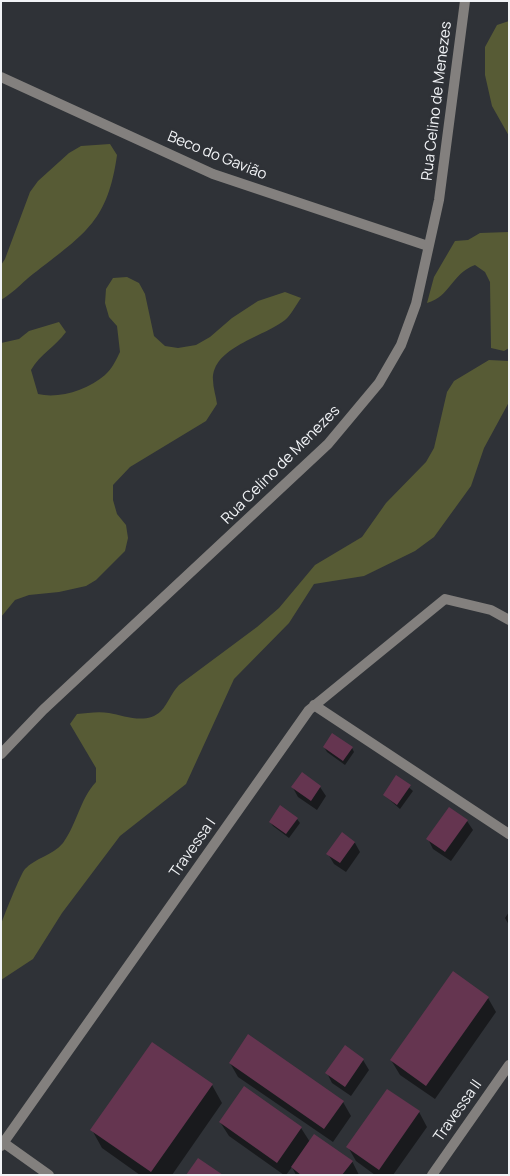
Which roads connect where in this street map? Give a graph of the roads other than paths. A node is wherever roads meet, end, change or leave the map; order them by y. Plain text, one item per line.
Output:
1 (465, 1) edge
2 (1, 77) edge
3 (428, 246) junction
4 (509, 620) edge
5 (314, 705) junction
6 (1, 754) edge
7 (509, 834) edge
8 (509, 1065) edge
9 (2, 1144) edge
10 (49, 1175) edge
11 (432, 1175) edge

1 - 3 street, Rua Celino de Menezes
2 - 3 street, Beco do Gavião
3 - 6 street, Rua Celino de Menezes
4 - 5 street, Travessa I
5 - 7 street
5 - 9 street, Travessa I
8 - 11 street, Travessa II
9 - 10 street

